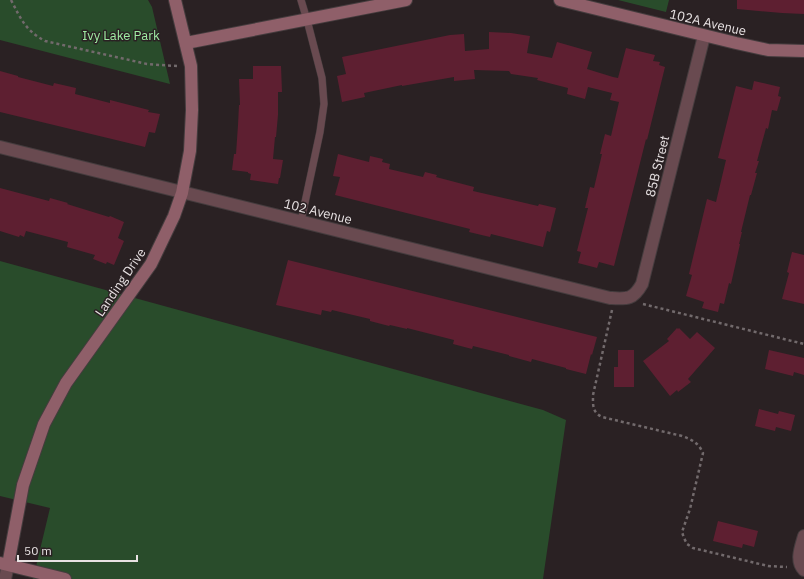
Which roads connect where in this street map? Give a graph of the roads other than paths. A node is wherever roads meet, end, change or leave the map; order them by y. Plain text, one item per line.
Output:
1 (175, 0) edge
2 (301, 0) edge
3 (406, 0) edge
4 (560, 0) edge
5 (307, 20) junction
6 (704, 36) junction
7 (186, 43) junction
8 (804, 51) edge
9 (0, 147) edge
10 (182, 193) junction
11 (301, 221) junction
12 (630, 298) joint
13 (804, 536) edge
14 (4, 564) edge
15 (803, 569) edge
16 (5, 579) edge
17 (65, 579) edge

1 - 7 street, Landing Drive
2 - 5 lane
3 - 5 street
4 - 6 street, 102A Avenue
5 - 7 street
5 - 11 lane
6 - 8 street, 102A Avenue
6 - 12 street, 85B Street
7 - 10 street, Landing Drive
9 - 10 street, 102 Avenue
10 - 11 street, 102 Avenue
10 - 14 street, Landing Drive
11 - 12 street, 102 Avenue
13 - 15 street
14 - 16 street
14 - 17 street

